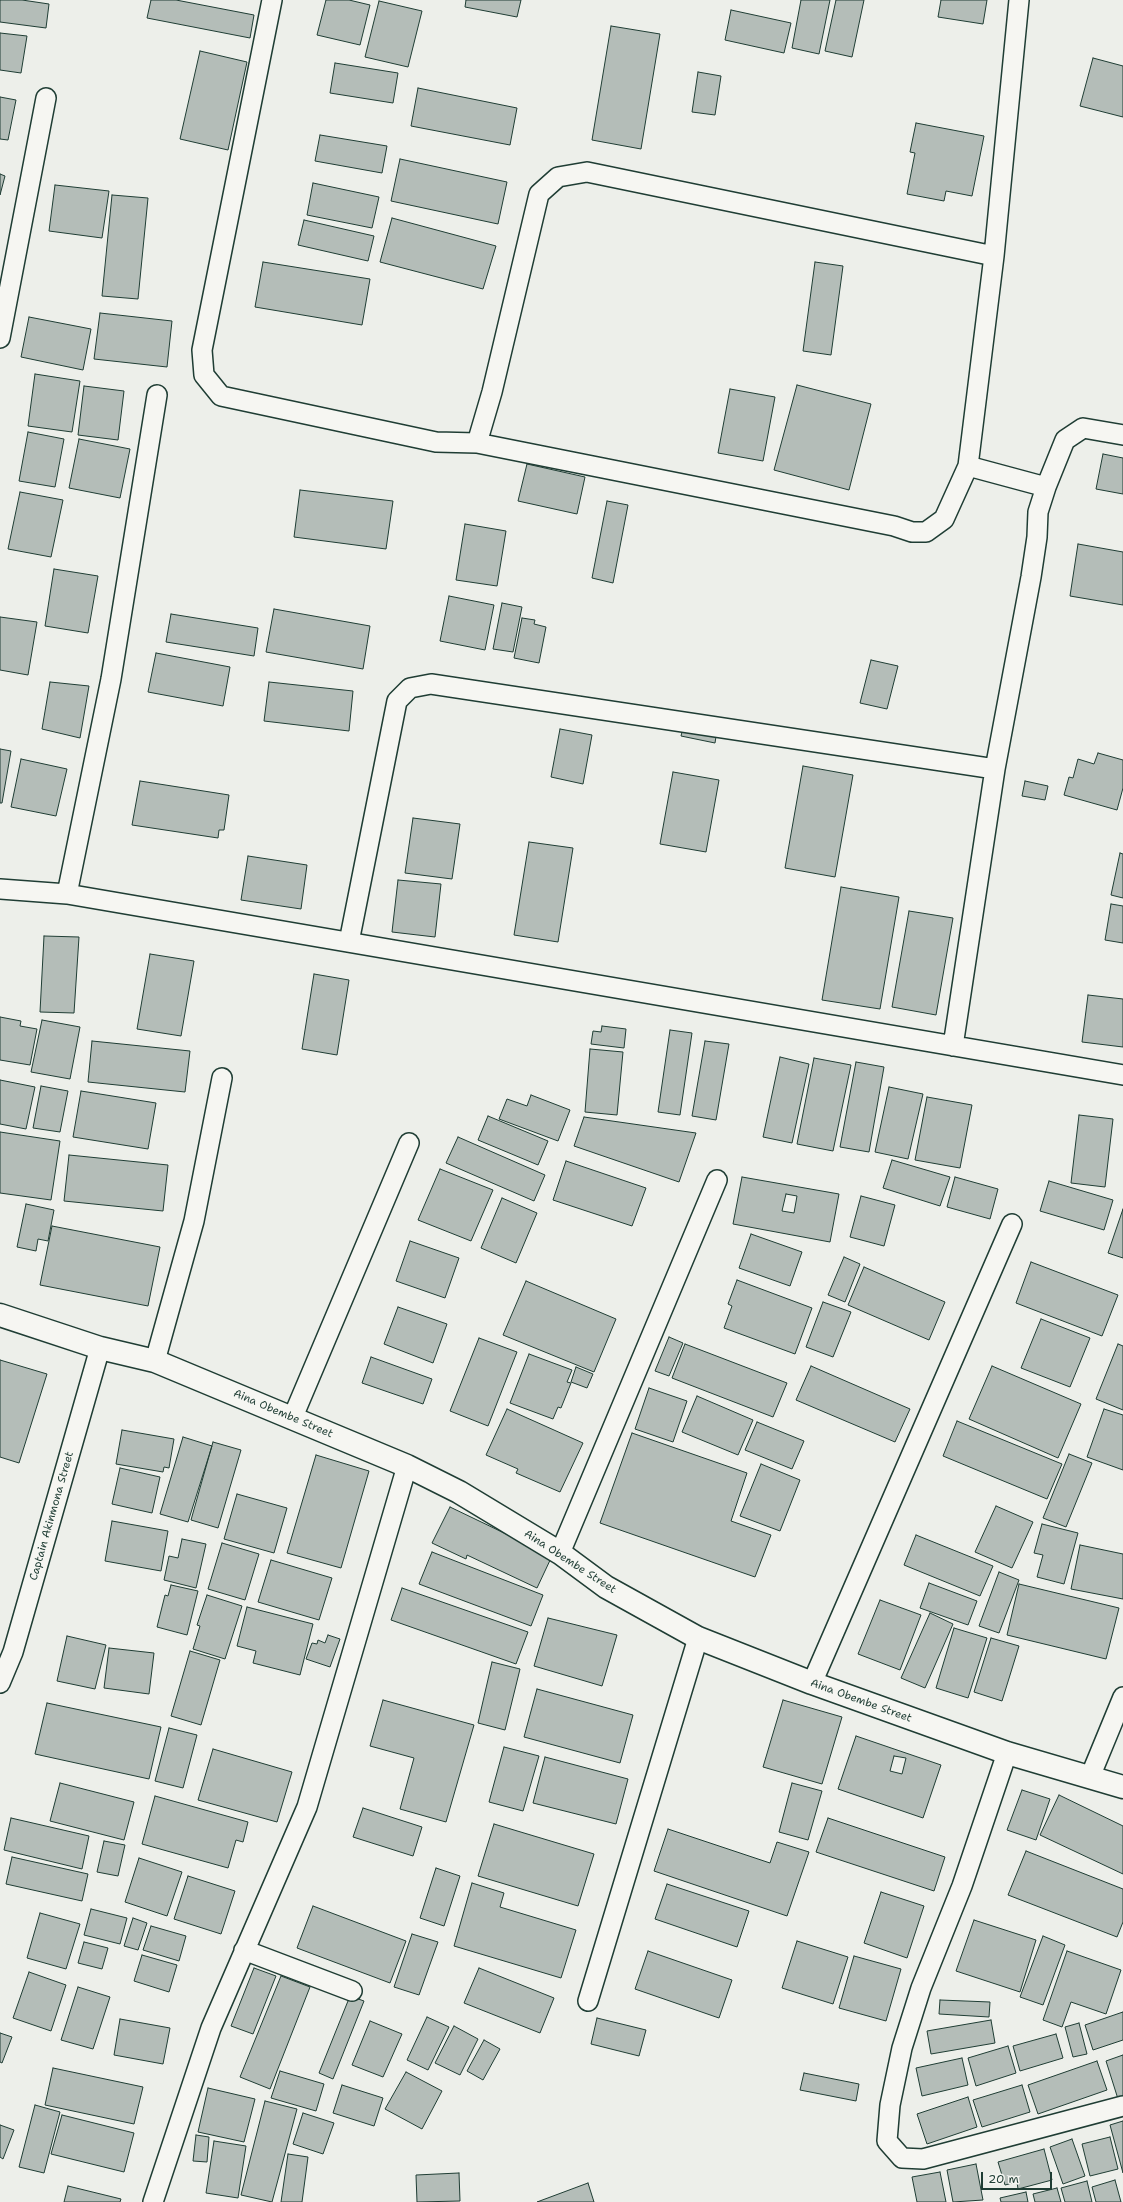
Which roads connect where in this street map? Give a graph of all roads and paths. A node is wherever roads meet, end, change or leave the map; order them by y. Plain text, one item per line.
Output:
1 (272, 0) edge
2 (1019, 0) edge
3 (46, 98) dead end
4 (994, 256) junction
5 (0, 338) edge
6 (157, 395) dead end
7 (1123, 435) edge
8 (477, 443) junction
9 (968, 466) junction
10 (1046, 487) junction
11 (995, 768) junction
12 (0, 889) edge
13 (67, 894) junction
14 (349, 942) junction
15 (953, 1046) junction
16 (1123, 1074) edge
17 (222, 1078) dead end
18 (409, 1143) dead end
19 (717, 1180) dead end
20 (1012, 1224) dead end
21 (0, 1316) edge
22 (100, 1348) junction
23 (155, 1361) junction
24 (292, 1418) junction
25 (407, 1466) junction
26 (560, 1553) junction
27 (698, 1638) junction
28 (0, 1683) edge
29 (812, 1683) junction
30 (1123, 1697) edge
31 (1007, 1753) junction
32 (1090, 1777) junction
33 (1123, 1787) edge
34 (244, 1950) junction
35 (352, 1991) dead end
36 (588, 2001) dead end
37 (1123, 2106) edge
38 (156, 2201) edge

1 - 8 street
2 - 4 street
3 - 5 street
4 - 8 street
4 - 9 street
6 - 13 street
7 - 10 street
8 - 9 street
9 - 10 street
10 - 11 street
11 - 14 street
11 - 15 street
12 - 13 street
13 - 14 street
14 - 15 street
15 - 16 street
17 - 23 street
18 - 24 street
19 - 26 street
20 - 29 street
21 - 22 street, Aina Obembe Street
22 - 23 street, Aina Obembe Street
22 - 28 street, Captain Akinmona Street
23 - 24 street, Aina Obembe Street
24 - 25 street, Aina Obembe Street
25 - 26 street, Aina Obembe Street
25 - 34 street
26 - 27 street, Aina Obembe Street
27 - 29 street, Aina Obembe Street
27 - 36 street
29 - 31 street, Aina Obembe Street
30 - 32 street
31 - 32 street, Aina Obembe Street
31 - 37 street
32 - 33 street, Aina Obembe Street
34 - 35 street
34 - 38 street

